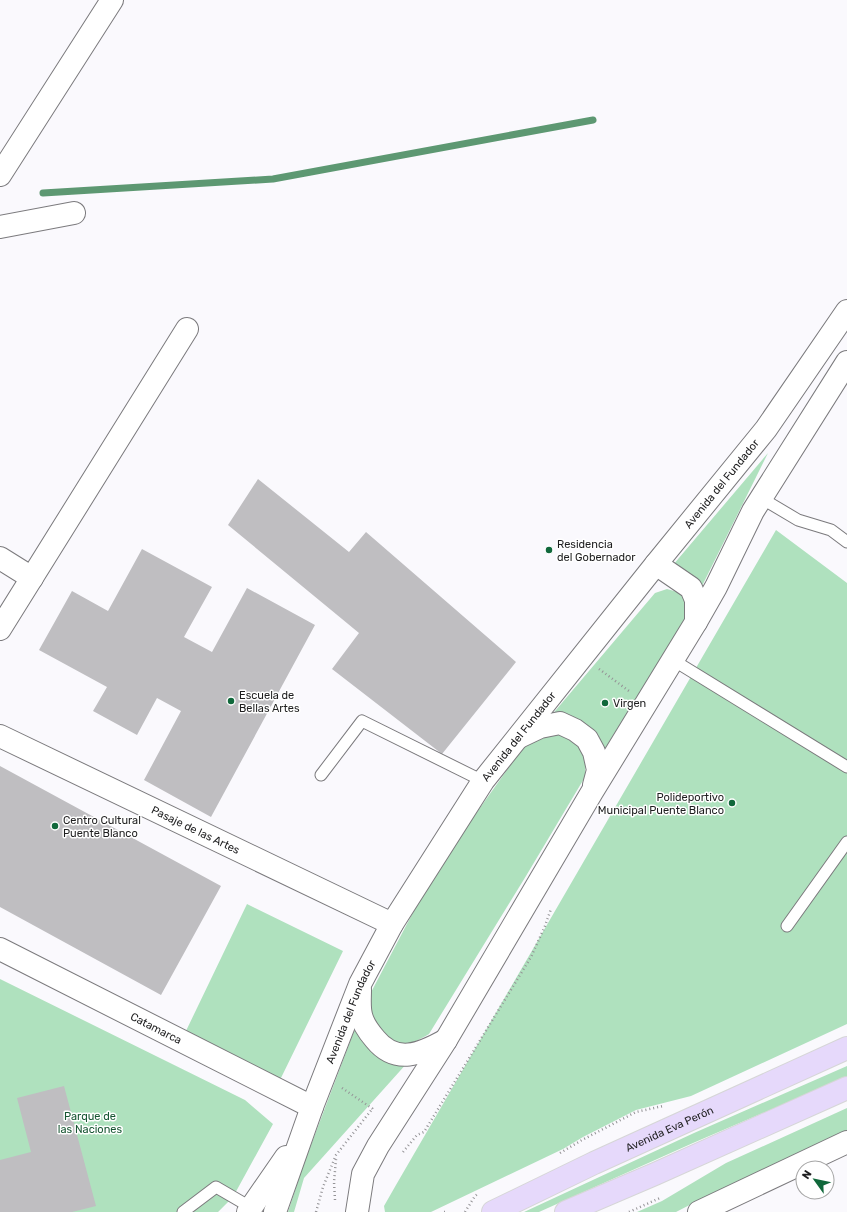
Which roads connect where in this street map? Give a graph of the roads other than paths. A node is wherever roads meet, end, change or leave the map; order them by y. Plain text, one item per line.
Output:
1 (112, 0) edge
2 (0, 175) edge
3 (74, 213) dead end
4 (0, 227) edge
5 (847, 311) edge
6 (187, 329) dead end
7 (847, 362) edge
8 (761, 498) junction
9 (847, 542) edge
10 (0, 558) edge
11 (656, 564) junction
12 (32, 578) junction
13 (696, 622) junction
14 (0, 629) edge
15 (673, 660) junction
16 (0, 736) edge
17 (518, 737) junction
18 (847, 767) edge
19 (321, 775) dead end
20 (483, 781) junction
21 (592, 792) junction
22 (847, 842) edge
23 (392, 924) junction
24 (787, 926) dead end
25 (0, 949) edge
26 (360, 984) junction
27 (446, 1040) junction
28 (847, 1048) edge
29 (847, 1088) edge
30 (312, 1106) junction
31 (304, 1131) junction
32 (847, 1142) edge
33 (250, 1210) edge
34 (183, 1212) edge
35 (275, 1212) edge
36 (357, 1212) edge
37 (493, 1212) edge
38 (566, 1212) edge
39 (699, 1212) edge

1 - 2 main road
3 - 4 main road
5 - 11 main road, Avenida del Fundador
6 - 12 main road
7 - 8 main road
8 - 9 lane
8 - 13 main road
10 - 12 main road
11 - 13 main road
11 - 17 main road, Avenida del Fundador
12 - 14 main road
13 - 15 main road
15 - 18 lane
15 - 21 main road
16 - 23 main road, Pasaje de las Artes
17 - 20 main road, Avenida del Fundador
17 - 21 main road
19 - 20 lane
20 - 23 main road, Avenida del Fundador
21 - 27 main road
22 - 24 lane
23 - 26 main road, Avenida del Fundador
25 - 30 main road, Catamarca
26 - 27 main road
26 - 30 main road, Avenida del Fundador
27 - 36 main road
28 - 37 main road, Avenida Eva Perón
29 - 38 main road
30 - 31 main road, Avenida del Fundador
31 - 33 main road
31 - 35 main road, Avenida del Fundador
32 - 39 main road
33 - 34 lane

